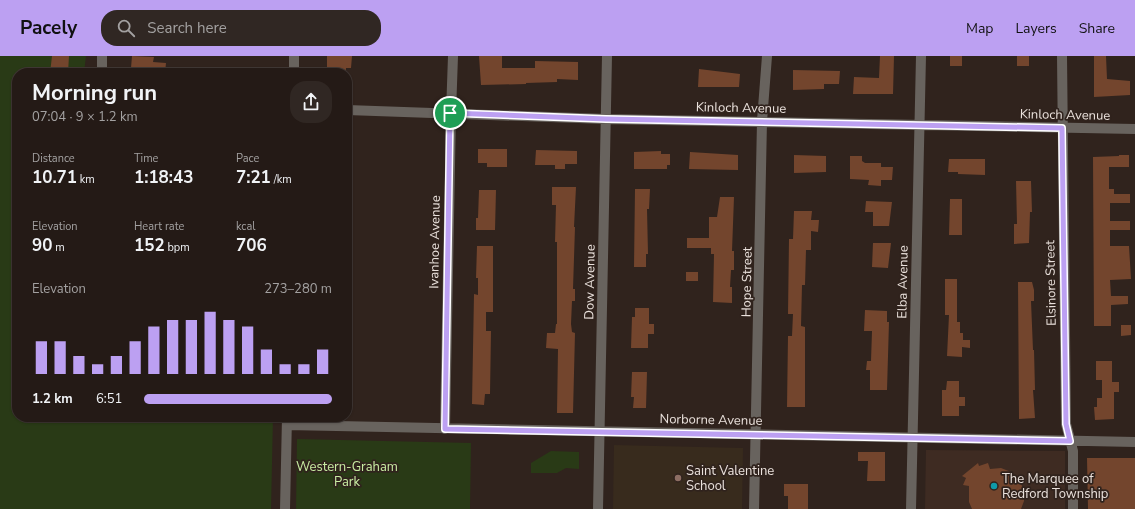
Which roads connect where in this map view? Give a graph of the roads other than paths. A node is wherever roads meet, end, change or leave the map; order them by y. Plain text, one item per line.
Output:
1 (102, 56) edge
2 (294, 56) edge
3 (453, 56) edge
4 (608, 56) edge
5 (767, 56) edge
6 (921, 56) edge
7 (1062, 56) edge
8 (102, 68) edge
9 (294, 68) edge
10 (352, 110) edge
11 (450, 113) junction
12 (606, 119) junction
13 (762, 121) junction
14 (920, 125) junction
15 (1062, 128) junction
16 (1135, 129) edge
17 (287, 422) edge
18 (307, 422) edge
19 (445, 429) junction
20 (600, 431) junction
21 (756, 434) junction
22 (912, 438) junction
23 (1070, 441) junction
24 (1135, 442) edge
25 (285, 509) edge
26 (598, 509) edge
27 (754, 509) edge
28 (911, 509) edge
29 (1073, 509) edge

1 - 8 street
2 - 9 street
3 - 11 street, Ivanhoe Avenue
4 - 12 street, Dow Avenue
5 - 13 street, Hope Street
6 - 14 street, Elba Avenue
7 - 15 street, Elsinore Street
10 - 11 street, Kinloch Avenue
11 - 12 street, Kinloch Avenue
11 - 19 street, Ivanhoe Avenue
12 - 13 street, Kinloch Avenue
12 - 20 street, Dow Avenue
13 - 14 street, Kinloch Avenue
13 - 21 street, Hope Street
14 - 15 street, Kinloch Avenue
14 - 22 street, Elba Avenue
15 - 16 street, Kinloch Avenue
15 - 23 street, Elsinore Street
17 - 25 street
18 - 19 street, Norborne Avenue
19 - 20 street, Norborne Avenue
20 - 21 street, Norborne Avenue
20 - 26 street, Dow Avenue
21 - 22 street, Norborne Avenue
21 - 27 street, Hope Street
22 - 23 street, Norborne Avenue
22 - 28 street, Elba Avenue
23 - 24 street, Norborne Avenue
23 - 29 street, Elsinore Street

